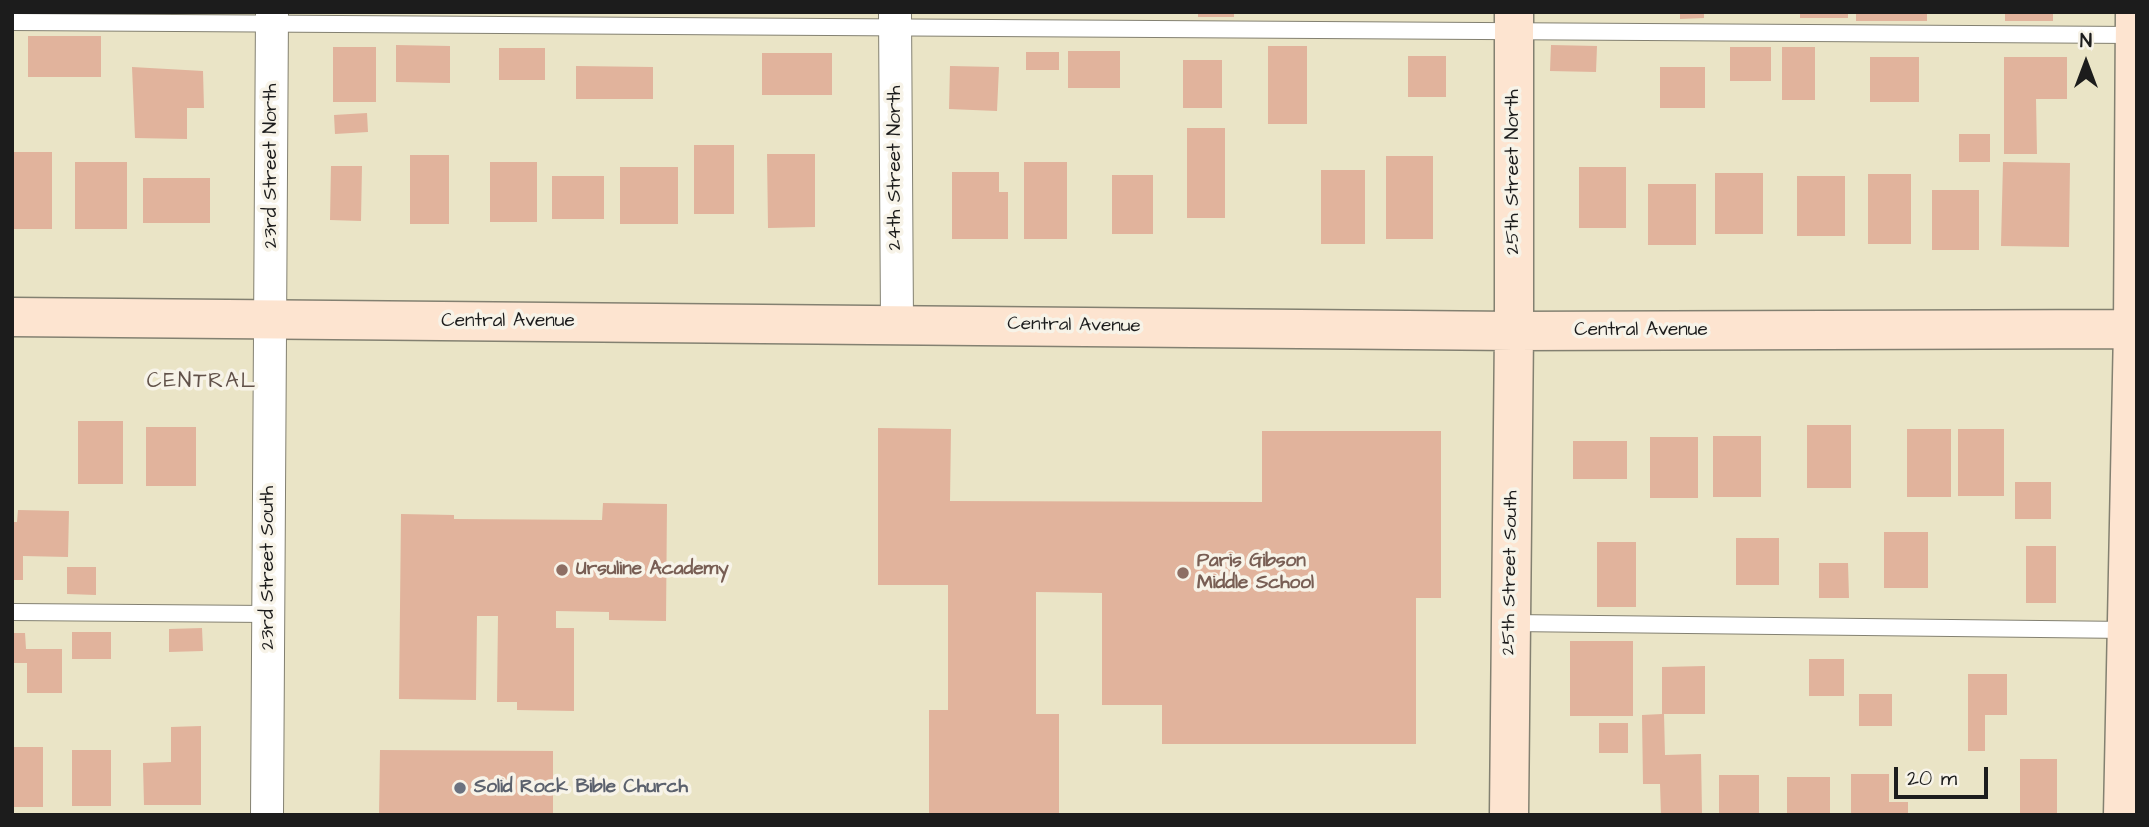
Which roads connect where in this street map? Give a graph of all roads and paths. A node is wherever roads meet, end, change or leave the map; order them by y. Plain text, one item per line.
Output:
1 (272, 17) edge
2 (895, 20) edge
3 (12, 22) edge
4 (1514, 22) edge
5 (2136, 27) edge
6 (12, 317) edge
7 (271, 320) junction
8 (897, 324) junction
9 (2135, 329) edge
10 (1514, 331) junction
11 (12, 612) edge
12 (269, 614) junction
13 (1511, 623) junction
14 (2132, 630) edge
15 (267, 815) edge
16 (1508, 815) edge
17 (2123, 815) edge

1 - 2 lane
1 - 3 lane
1 - 7 street, 23rd Street North
2 - 4 lane
2 - 8 street, 24th Street North
4 - 5 lane
4 - 10 street, 25th Street North
5 - 9 street
6 - 7 street, Central Avenue
7 - 8 street, Central Avenue
7 - 12 street, 23rd Street South
8 - 10 street, Central Avenue
9 - 10 street, Central Avenue
9 - 14 street
10 - 13 street, 25th Street South
11 - 12 lane
12 - 15 street, 23rd Street South
13 - 14 lane
13 - 16 street, 25th Street South
14 - 17 street

